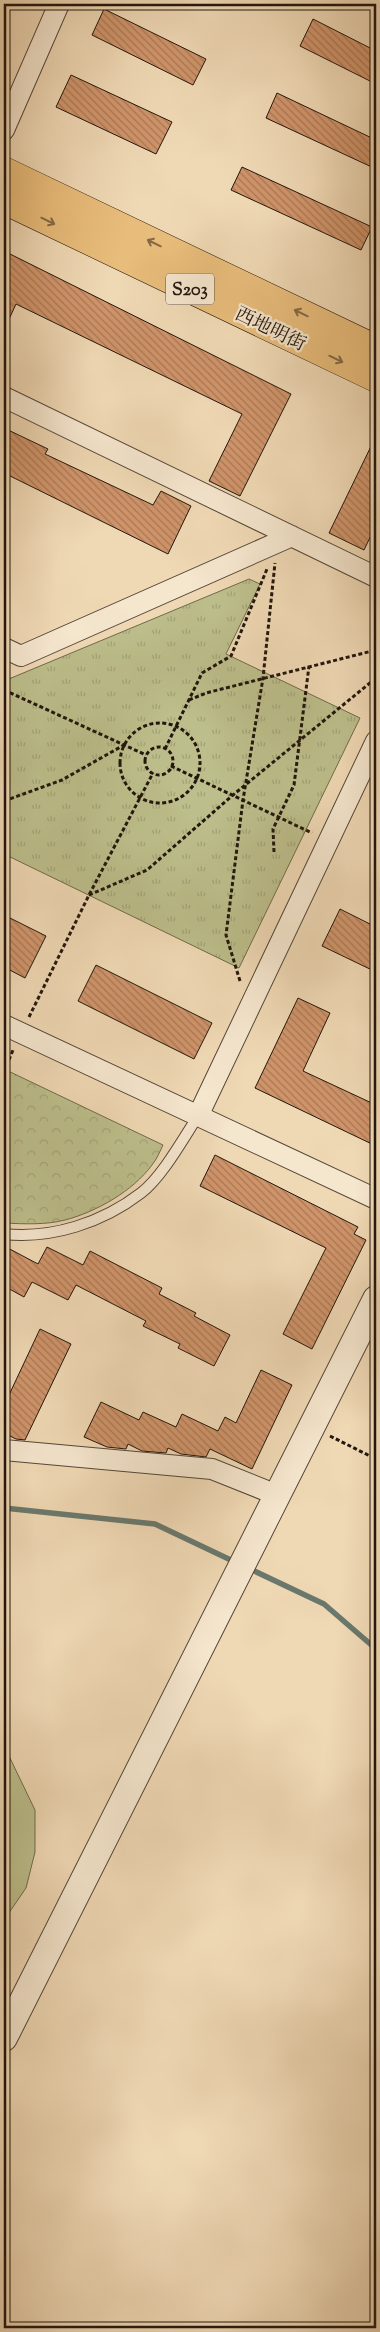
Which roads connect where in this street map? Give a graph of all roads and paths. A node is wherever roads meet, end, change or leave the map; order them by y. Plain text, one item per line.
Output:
1 (59, 4) edge
2 (4, 130) edge
3 (4, 171) edge
4 (4, 200) edge
5 (376, 349) edge
6 (376, 378) edge
7 (4, 397) edge
8 (285, 540) junction
9 (376, 577) edge
10 (376, 650) edge
11 (10, 657) edge
12 (310, 666) junction
13 (264, 678) junction
14 (376, 678) edge
15 (4, 690) edge
16 (188, 701) junction
17 (176, 727) junction
18 (301, 740) junction
19 (376, 741) edge
20 (125, 745) junction
21 (165, 748) junction
22 (146, 755) junction
23 (171, 766) junction
24 (154, 773) junction
25 (198, 778) junction
26 (245, 786) junction
27 (233, 795) junction
28 (140, 798) junction
29 (243, 800) junction
30 (4, 801) edge
31 (279, 817) junction
32 (328, 841) junction
33 (274, 852) dead end
34 (89, 895) junction
35 (248, 1009) junction
36 (12, 1029) edge
37 (4, 1072) edge
38 (198, 1116) junction
39 (376, 1199) edge
40 (4, 1234) edge
41 (376, 1299) edge
42 (312, 1427) junction
43 (4, 1450) edge
44 (376, 1459) edge
45 (277, 1495) junction
46 (4, 2038) edge

1 - 2 street
5 -> 3 main road, 西地明街 / S203
4 -> 6 main road, 西地明街 / S203
7 - 8 street
8 - 9 street
8 - 11 street
8 - 13 path
8 - 16 path
10 - 12 path
12 - 13 path
12 - 18 path
13 - 16 path
13 - 26 path
14 - 18 path
15 - 20 path
16 - 17 path
17 - 20 path
17 - 21 path
17 - 25 path
18 - 26 path
18 - 31 path
19 - 32 street
20 - 22 path
20 - 28 path
20 - 30 path
21 - 22 path
21 - 23 path
22 - 24 path
23 - 24 path
23 - 25 path
24 - 28 path
25 - 27 path
25 - 28 path
26 - 27 path
26 - 29 path
27 - 29 path
27 - 34 path
28 - 34 path
29 - 31 path
29 - 35 path
31 - 32 path
31 - 33 path
32 - 35 street
34 - 36 path
35 - 38 street
36 - 37 path
36 - 38 street
38 - 39 street
38 - 40 lane
41 - 42 street
42 - 44 path
42 - 45 street
43 - 45 street
45 - 46 street

